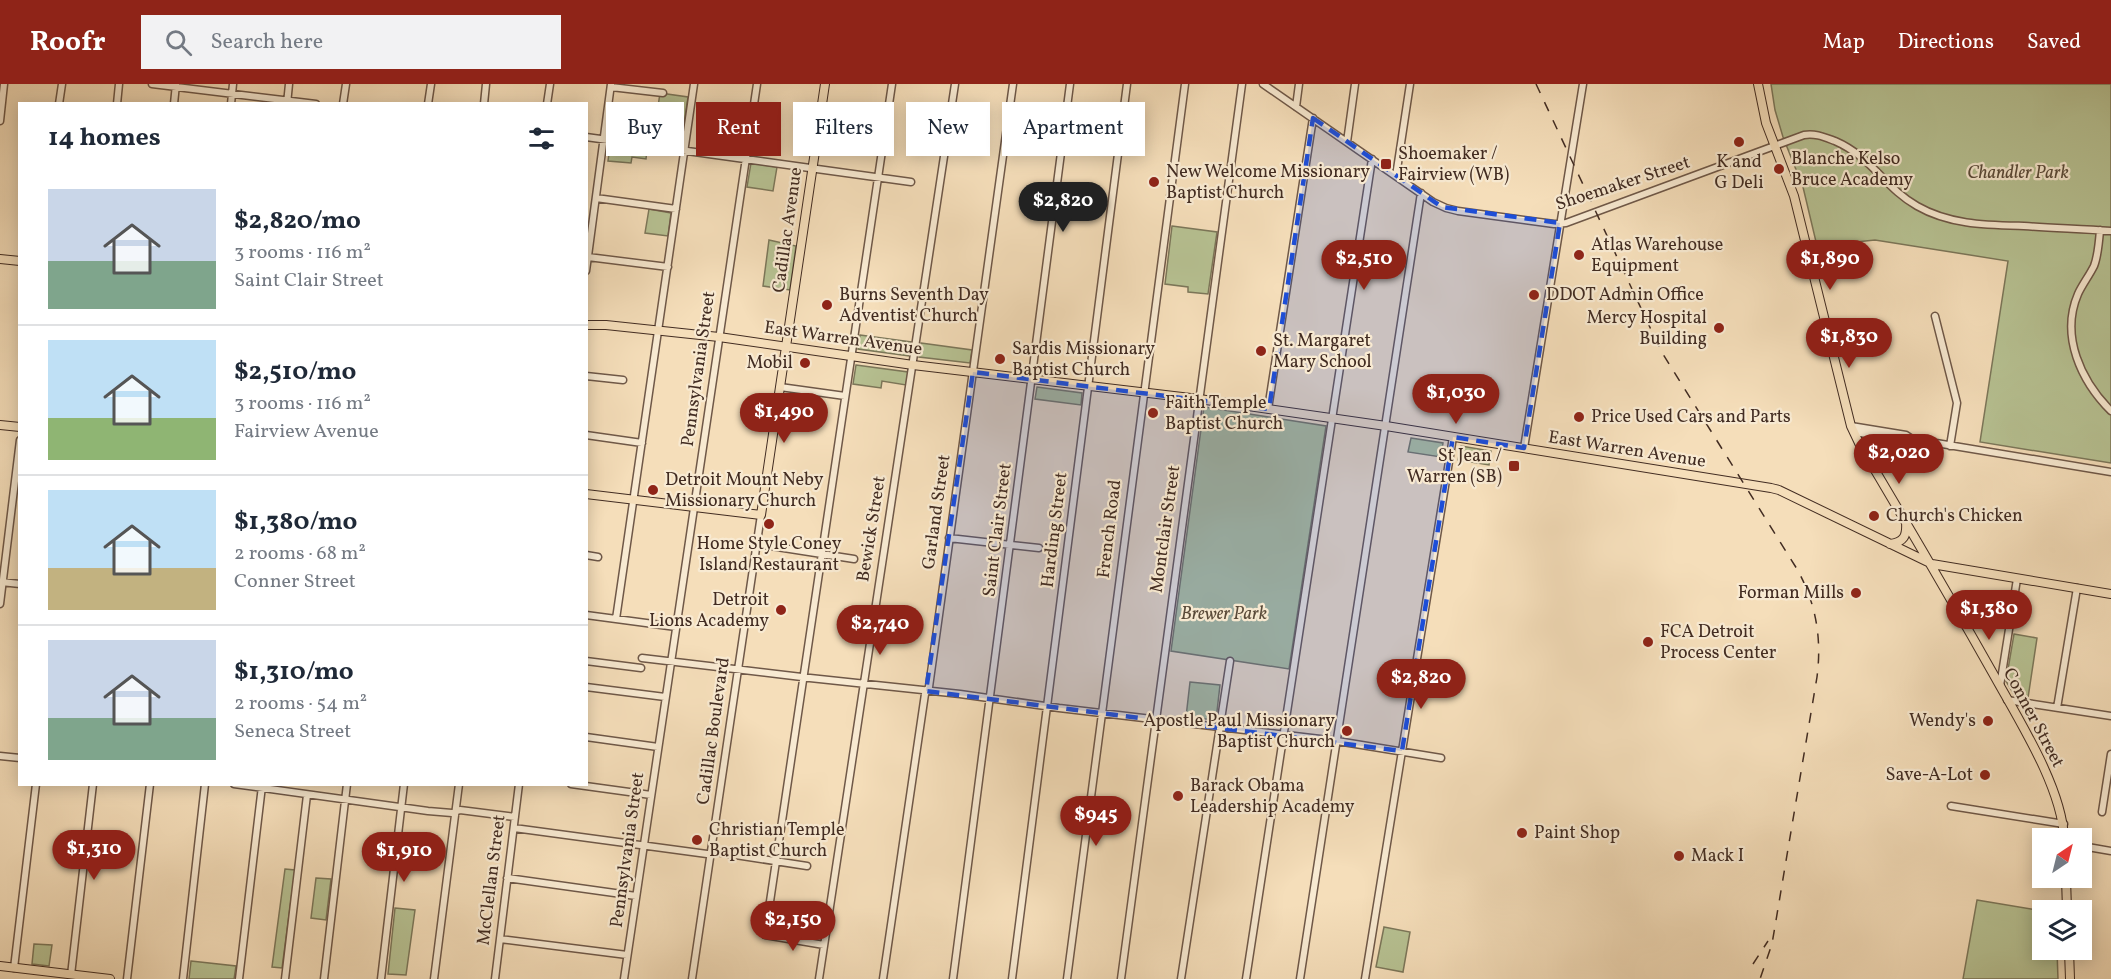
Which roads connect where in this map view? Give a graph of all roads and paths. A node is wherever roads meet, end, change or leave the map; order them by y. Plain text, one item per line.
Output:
1 (4, 84) edge
2 (62, 84) edge
3 (119, 84) edge
4 (152, 84) edge
5 (233, 84) edge
6 (289, 84) edge
7 (346, 84) edge
8 (431, 84) edge
9 (486, 84) edge
10 (550, 84) edge
11 (694, 84) edge
12 (757, 84) edge
13 (825, 84) edge
14 (892, 84) edge
15 (955, 84) edge
16 (1013, 84) edge
17 (1070, 84) edge
18 (1127, 84) edge
19 (1185, 84) edge
20 (1242, 84) edge
21 (1263, 84) edge
22 (1299, 84) edge
23 (1355, 84) edge
24 (1410, 84) edge
25 (1583, 84) edge
26 (1758, 84) edge
27 (176, 85) edge
28 (611, 85) edge
29 (663, 93) dead end
30 (232, 94) junction
31 (59, 102) edge
32 (117, 102) edge
33 (174, 102) edge
34 (231, 102) edge
35 (287, 102) edge
36 (343, 102) edge
37 (428, 102) edge
38 (484, 102) edge
39 (547, 102) edge
40 (1296, 106) junction
41 (1313, 118) junction
42 (0, 121) edge
43 (588, 137) edge
44 (604, 139) junction
45 (1347, 142) junction
46 (1775, 147) junction
47 (685, 150) junction
48 (746, 158) junction
49 (1372, 159) junction
50 (813, 167) junction
51 (1396, 176) junction
52 (878, 177) junction
53 (911, 182) dead end
54 (1421, 193) junction
55 (596, 198) junction
56 (676, 209) junction
57 (1560, 223) junction
58 (2100, 230) junction
59 (2111, 231) edge
60 (588, 257) joint
61 (0, 259) edge
62 (18, 261) edge
63 (668, 267) junction
64 (1935, 316) dead end
65 (588, 325) edge
66 (658, 330) junction
67 (719, 337) junction
68 (786, 345) junction
69 (851, 356) junction
70 (913, 364) junction
71 (973, 372) junction
72 (588, 375) edge
73 (1032, 379) junction
74 (623, 380) dead end
75 (1088, 386) junction
76 (780, 387) junction
77 (1143, 392) junction
78 (845, 396) junction
79 (1199, 399) junction
80 (1269, 409) junction
81 (2111, 411) edge
82 (1333, 419) junction
83 (0, 425) edge
84 (1386, 426) junction
85 (18, 427) edge
86 (1852, 429) junction
87 (588, 435) edge
88 (1454, 437) junction
89 (642, 443) junction
90 (1950, 446) junction
91 (1524, 448) junction
92 (18, 455) edge
93 (2111, 472) edge
94 (588, 494) edge
95 (633, 500) junction
96 (694, 507) junction
97 (761, 515) junction
98 (1905, 520) junction
99 (949, 538) junction
100 (1890, 543) junction
101 (757, 544) junction
102 (1011, 545) junction
103 (1039, 548) dead end
104 (822, 554) junction
105 (588, 555) edge
106 (598, 556) dead end
107 (854, 559) dead end
108 (1932, 564) junction
109 (2017, 579) junction
110 (1, 582) edge
111 (18, 585) edge
112 (2076, 588) junction
113 (2111, 594) edge
114 (0, 604) edge
115 (588, 615) edge
116 (616, 619) junction
117 (676, 627) junction
118 (642, 658) dead end
119 (588, 661) edge
120 (671, 661) junction
121 (1230, 662) dead end
122 (641, 668) dead end
123 (738, 668) junction
124 (803, 677) junction
125 (864, 684) junction
126 (2000, 686) junction
127 (588, 687) edge
128 (926, 691) junction
129 (665, 698) junction
130 (991, 698) junction
131 (2007, 700) junction
132 (1047, 706) junction
133 (2057, 708) junction
134 (1101, 713) junction
135 (2111, 716) edge
136 (1156, 719) junction
137 (1219, 727) junction
138 (1284, 735) junction
139 (588, 737) edge
140 (1337, 741) junction
141 (658, 747) junction
142 (1402, 751) junction
143 (2111, 754) edge
144 (0, 756) edge
145 (1441, 758) dead end
146 (18, 759) edge
147 (36, 786) edge
148 (93, 786) edge
149 (150, 786) edge
150 (206, 786) edge
151 (262, 786) edge
152 (347, 786) edge
153 (404, 786) edge
154 (459, 786) edge
155 (519, 786) edge
156 (586, 786) edge
157 (307, 795) junction
158 (651, 795) junction
159 (345, 800) junction
160 (1951, 806) dead end
161 (401, 807) junction
162 (456, 812) junction
163 (2102, 812) dead end
164 (515, 817) junction
165 (2064, 824) junction
166 (514, 828) junction
167 (2064, 828) edge
168 (644, 846) junction
169 (2092, 848) edge
170 (2111, 851) edge
171 (712, 853) junction
172 (776, 861) junction
173 (807, 866) dead end
174 (507, 878) junction
175 (636, 896) junction
176 (500, 939) junction
177 (824, 945) junction
178 (627, 955) junction
179 (2069, 960) edge
180 (0, 966) edge
181 (14, 968) junction
182 (30, 970) junction
183 (71, 975) junction
184 (29, 979) edge
185 (110, 979) edge
186 (127, 979) edge
187 (183, 979) edge
188 (239, 979) edge
189 (285, 979) edge
190 (324, 979) edge
191 (381, 979) edge
192 (434, 979) edge
193 (495, 979) edge
194 (624, 979) edge
195 (692, 979) edge
196 (819, 979) edge
197 (883, 979) edge
198 (953, 979) edge
199 (1012, 979) edge
200 (1067, 979) edge
201 (1121, 979) edge
202 (1181, 979) edge
203 (1246, 979) edge
204 (1300, 979) edge
205 (1365, 979) edge
206 (2070, 979) edge

1 - 42 street
2 - 31 street
3 - 32 street
4 - 27 street
5 - 30 street
6 - 35 street
7 - 36 street
8 - 37 street
9 - 38 street
10 - 39 street
11 - 47 street
12 - 48 street, Pennsylvania Street
13 - 50 main road, Cadillac Avenue
14 - 52 street
15 - 70 street, Bewick Street
16 - 71 street, Garland Street
17 - 73 street, Saint Clair Street
18 - 75 street, Harding Street
19 - 77 street, French Road
20 - 79 street, Montclair Street
21 - 40 street, Shoemaker Street
22 - 40 street
23 - 45 street
24 - 51 street
25 - 57 street
26 - 46 main road, Conner Street
27 - 30 street
27 - 33 street
28 - 29 street
28 - 44 street
30 - 34 street
30 - 35 street
40 - 41 street, Shoemaker Street
41 - 45 street, Shoemaker Street
41 - 80 street
43 - 44 street
44 - 47 street
44 - 55 street
45 - 49 street, Shoemaker Street
46 - 57 street, Shoemaker Street
46 - 58 street, Shoemaker Street
46 - 86 main road, Conner Street
47 - 48 street
47 - 56 street
48 - 50 street
48 - 67 street, Pennsylvania Street
49 - 51 street, Shoemaker Street
49 - 82 street
50 - 52 street
50 - 68 main road, Cadillac Avenue
51 - 54 street, Shoemaker Street
52 - 53 street
52 - 69 street
54 - 57 street, Shoemaker Street
54 - 84 street
55 - 56 street
55 - 60 street
56 - 63 street
57 - 91 street
58 - 59 street, Shoemaker Street
58 - 81 street
60 - 63 street
61 - 62 main road
63 - 66 street
64 - 90 street
65 - 66 main road, East Warren Avenue
66 - 67 main road, East Warren Avenue
66 - 89 street
67 - 68 main road, East Warren Avenue
67 - 96 street, Pennsylvania Street
68 - 69 main road, East Warren Avenue
68 - 76 main road, Cadillac Boulevard
69 - 70 main road, East Warren Avenue
69 - 78 street
70 - 71 main road, East Warren Avenue
70 - 125 street, Bewick Street
71 - 73 main road, East Warren Avenue
71 - 99 street, Garland Street
72 - 74 street
73 - 75 main road, East Warren Avenue
73 - 102 street, Saint Clair Street
75 - 77 main road, East Warren Avenue
75 - 132 street, Harding Street
76 - 78 street
76 - 97 main road, Cadillac Boulevard
77 - 79 main road, East Warren Avenue
77 - 134 street, French Road
78 - 104 street
79 - 80 main road, East Warren Avenue
79 - 136 street, Montclair Street
80 - 82 main road, East Warren Avenue
82 - 84 main road, East Warren Avenue
82 - 138 street
83 - 85 main road
84 - 88 main road, East Warren Avenue
84 - 140 street
86 - 90 street
86 - 98 main road, Conner Street
87 - 89 street
88 - 91 main road, East Warren Avenue
88 - 142 street
89 - 95 street
90 - 93 street
91 - 100 main road, East Warren Avenue
92 - 110 street
94 - 95 main road
95 - 96 main road
95 - 116 street
96 - 97 main road
96 - 117 street, Pennsylvania Street
97 - 101 street, Cadillac Boulevard
98 - 100 main road
98 - 108 main road, Conner Street
99 - 102 street
99 - 128 street, Garland Street
100 - 108 main road, East Warren Avenue
101 - 104 street
101 - 123 street, Cadillac Boulevard
102 - 103 street
102 - 130 street, Saint Clair Street
104 - 107 street
104 - 124 street
105 - 106 street
108 - 109 main road, East Warren Avenue
108 - 126 main road, Conner Street
109 - 112 main road, East Warren Avenue
109 - 126 street
110 - 111 street
110 - 114 street
112 - 113 main road, East Warren Avenue
112 - 133 street
115 - 116 street
116 - 117 street
117 - 120 street, Pennsylvania Street
118 - 120 street
119 - 122 street
120 - 123 street
120 - 129 street, Pennsylvania Street
121 - 137 street
123 - 124 street
123 - 171 street, Cadillac Boulevard
124 - 125 street
124 - 172 street
125 - 128 street
125 - 177 street, Bewick Street
126 - 131 main road, Conner Street
127 - 129 street
128 - 130 street
128 - 197 street, Garland Street
129 - 141 street, Pennsylvania Street
130 - 132 street
130 - 198 street, Saint Clair Street
131 - 133 street
131 - 165 main road, Conner Street
132 - 134 street
132 - 199 street, Harding Street
133 - 135 street
134 - 136 street
134 - 200 street, French Road
136 - 137 street
136 - 201 street, Montclair Street
137 - 138 street
137 - 202 street
138 - 140 street
138 - 203 street
139 - 141 street
140 - 142 street
140 - 204 street
141 - 158 street, Pennsylvania Street
142 - 145 street
142 - 205 street
143 - 163 street
144 - 146 street
147 - 181 street
148 - 183 street
149 - 186 street
150 - 187 street
151 - 157 street
151 - 188 street
152 - 159 street
153 - 161 street
154 - 162 street
155 - 164 street, McClellan Street
156 - 158 street
157 - 159 street
157 - 189 street
158 - 168 street, Pennsylvania Street
159 - 161 street
159 - 190 street
160 - 165 street
161 - 162 street
161 - 191 street
162 - 164 street
162 - 192 street
164 - 166 street, McClellan Street
165 - 167 main road, Conner Street
166 - 168 street
166 - 174 street, McClellan Street
168 - 171 street
168 - 175 street, Pennsylvania Street
169 - 170 street
171 - 172 street
171 - 195 street, Cadillac Boulevard
172 - 173 street
172 - 177 street
174 - 175 street
174 - 176 street, McClellan Street
175 - 178 street, Pennsylvania Street
176 - 178 street
176 - 193 street, McClellan Street
177 - 196 street, Bewick Street
178 - 194 street, Pennsylvania Street
179 - 206 main road
180 - 181 main road
181 - 182 main road
182 - 183 main road
182 - 184 street
183 - 185 main road

